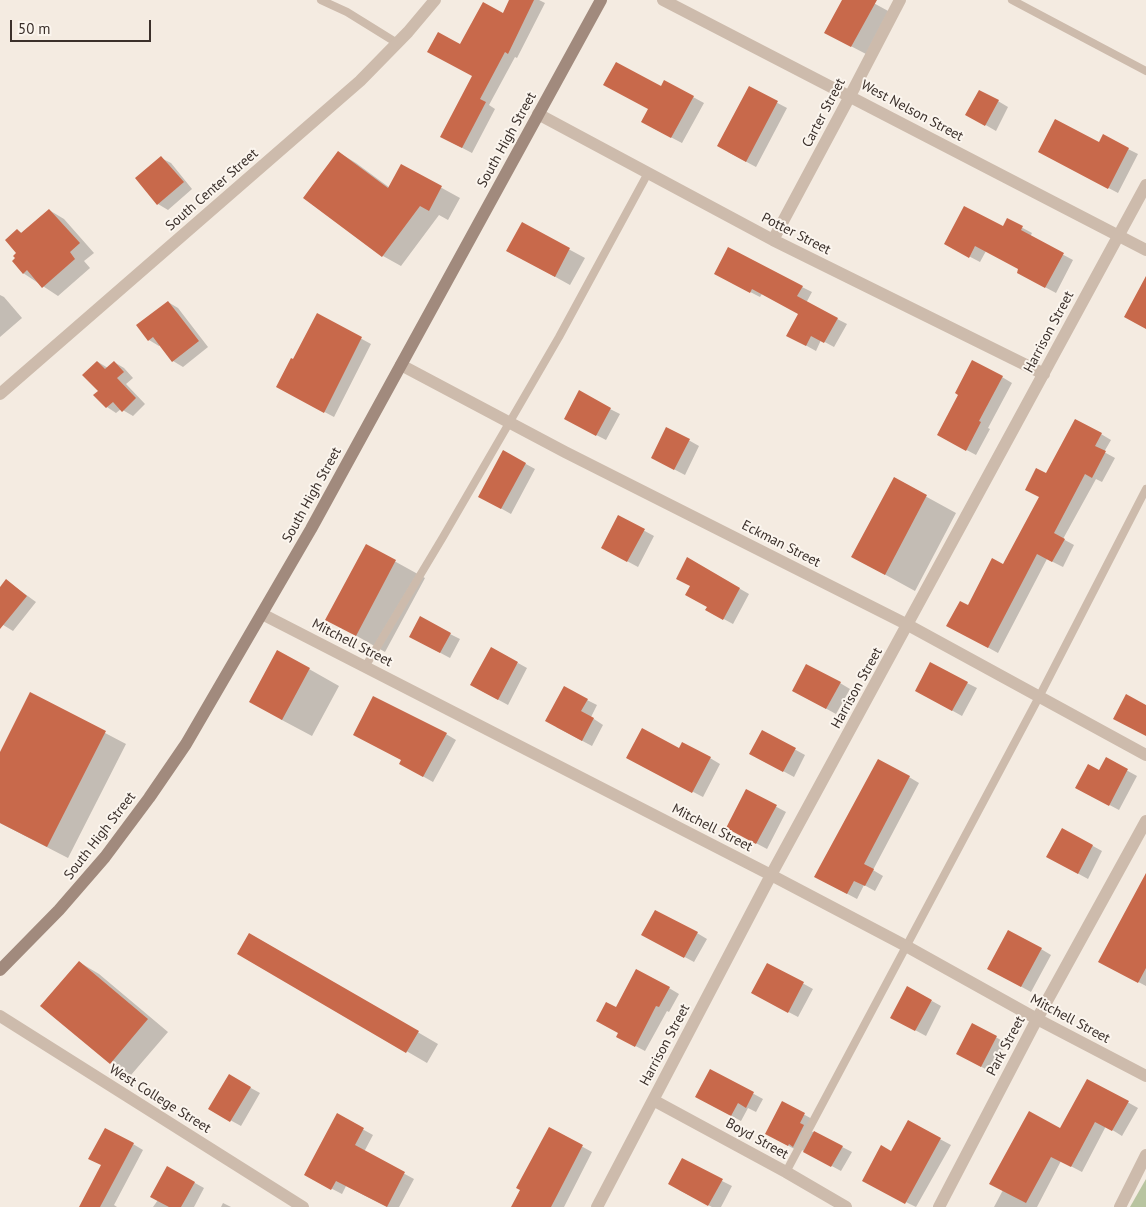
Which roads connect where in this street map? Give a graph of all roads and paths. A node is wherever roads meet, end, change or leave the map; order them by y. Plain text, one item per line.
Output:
1 (321, 0) edge
2 (435, 0) edge
3 (601, 0) edge
4 (663, 0) edge
5 (900, 0) edge
6 (1012, 0) edge
7 (397, 43) junction
8 (1146, 71) edge
9 (850, 96) junction
10 (538, 114) junction
11 (648, 173) junction
12 (1146, 185) edge
13 (1118, 236) junction
14 (773, 240) junction
15 (1146, 250) edge
16 (401, 365) junction
17 (1044, 374) junction
18 (0, 394) edge
19 (509, 422) junction
20 (1146, 489) edge
21 (262, 614) junction
22 (908, 625) junction
23 (364, 667) junction
24 (1039, 697) junction
25 (1146, 755) edge
26 (1146, 821) edge
27 (771, 875) junction
28 (906, 946) junction
29 (0, 970) edge
30 (0, 1016) edge
31 (1037, 1020) junction
32 (1146, 1076) edge
33 (653, 1100) junction
34 (1146, 1154) edge
35 (1143, 1169) edge
36 (786, 1172) junction
37 (303, 1207) edge
38 (597, 1207) edge
39 (846, 1207) edge
40 (939, 1207) edge
41 (1120, 1207) edge

1 - 7 lane
2 - 7 street, South Center Street
3 - 10 main road, South High Street
4 - 9 street, West Nelson Street
5 - 9 street, Carter Street
6 - 8 lane
7 - 18 street, South Center Street
9 - 13 street, West Nelson Street
9 - 14 street, Carter Street
10 - 11 street, Potter Street
10 - 16 main road, South High Street
11 - 14 street, Potter Street
11 - 19 lane
12 - 13 street, Harrison Street
13 - 15 street, West Nelson Street
13 - 17 street, Harrison Street
14 - 17 street, Potter Street
16 - 19 street, Eckman Street
16 - 21 main road, South High Street
17 - 22 street, Harrison Street
19 - 22 street, Eckman Street
19 - 23 lane
20 - 24 lane
21 - 23 street, Mitchell Street
21 - 29 main road, South High Street
22 - 24 street, Eckman Street
22 - 27 street, Harrison Street
23 - 27 street, Mitchell Street
24 - 25 street, Eckman Street
24 - 28 lane
26 - 31 street, Park Street
27 - 28 street, Mitchell Street
27 - 33 street, Harrison Street
28 - 31 street, Mitchell Street
28 - 36 lane
30 - 37 street, West College Street
31 - 32 street, Mitchell Street
31 - 40 street, Park Street
33 - 36 street, Boyd Street
33 - 38 street, Harrison Street
34 - 35 street
35 - 41 street
36 - 39 street, Boyd Street

